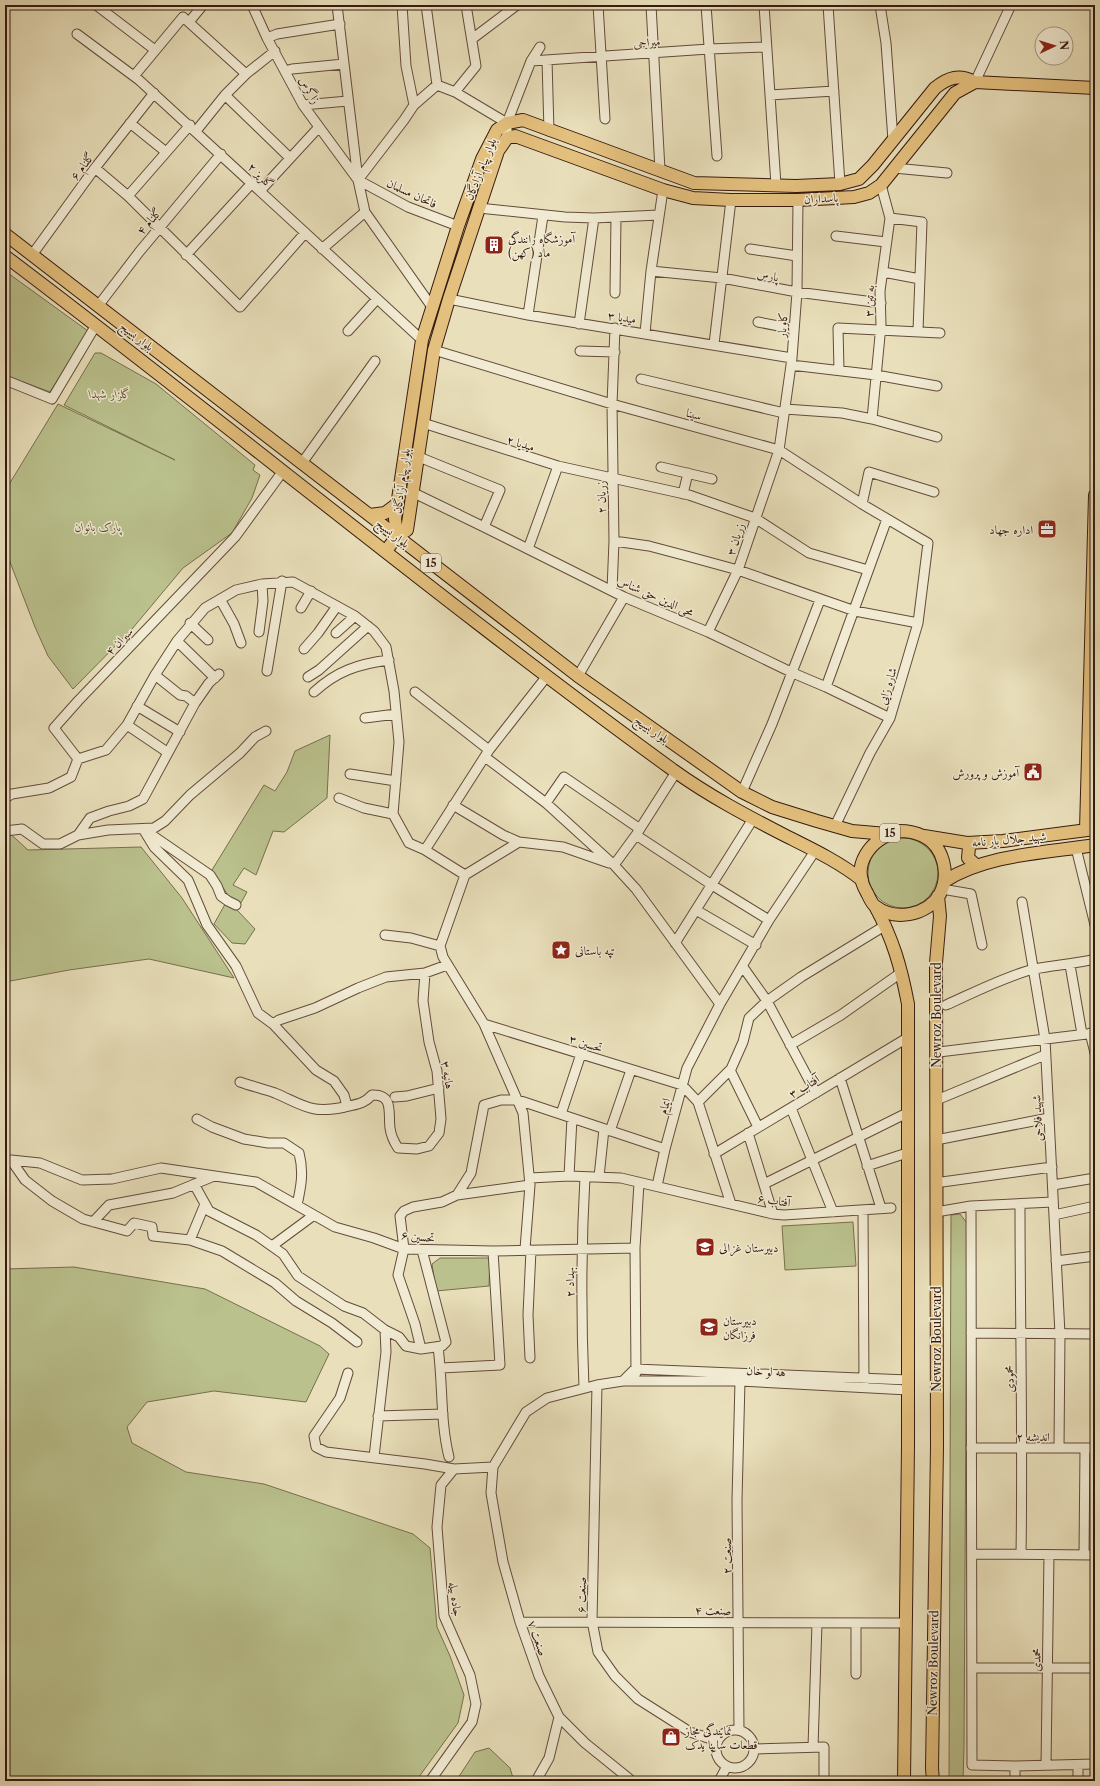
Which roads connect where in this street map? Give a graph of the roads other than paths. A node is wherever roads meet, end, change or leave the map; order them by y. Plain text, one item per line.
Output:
1 (96, 5) edge
2 (203, 5) edge
3 (337, 5) edge
4 (402, 5) edge
5 (426, 5) edge
6 (466, 5) edge
7 (598, 5) edge
8 (651, 5) edge
9 (706, 5) edge
10 (764, 5) edge
11 (828, 5) edge
12 (880, 5) edge
13 (1011, 5) edge
14 (253, 6) edge
15 (515, 6) edge
16 (186, 20) junction
17 (340, 24) junction
18 (78, 34) dead end
19 (267, 38) junction
20 (472, 39) junction
21 (540, 47) dead end
22 (766, 47) junction
23 (709, 49) junction
24 (155, 50) junction
25 (275, 51) junction
26 (654, 54) junction
27 (601, 57) junction
28 (547, 60) junction
29 (531, 61) junction
30 (344, 64) junction
31 (285, 71) junction
32 (246, 74) junction
33 (134, 76) junction
34 (976, 82) junction
35 (437, 85) junction
36 (1095, 88) edge
37 (834, 91) junction
38 (455, 92) junction
39 (154, 93) junction
40 (225, 95) junction
41 (770, 95) junction
42 (348, 101) junction
43 (303, 105) junction
44 (414, 105) junction
45 (605, 119) dead end
46 (130, 123) junction
47 (507, 123) junction
48 (193, 128) junction
49 (319, 128) junction
50 (549, 131) junction
51 (507, 138) junction
52 (894, 140) junction
53 (166, 152) junction
54 (221, 154) junction
55 (717, 156) dead end
56 (290, 158) junction
57 (95, 168) junction
58 (894, 168) junction
59 (660, 170) junction
60 (947, 173) dead end
61 (358, 180) junction
62 (252, 183) junction
63 (840, 184) junction
64 (776, 185) junction
65 (881, 185) junction
66 (663, 190) junction
67 (260, 191) junction
68 (128, 196) junction
69 (731, 200) junction
70 (798, 200) junction
71 (479, 208) junction
72 (365, 212) junction
73 (659, 215) junction
74 (543, 216) junction
75 (616, 217) junction
76 (594, 218) junction
77 (890, 218) junction
78 (458, 226) junction
79 (160, 227) junction
80 (305, 233) junction
81 (5, 234) edge
82 (836, 236) dead end
83 (886, 242) junction
84 (322, 249) junction
85 (750, 250) dead end
86 (32, 255) junction
87 (186, 255) junction
88 (5, 256) edge
89 (797, 256) junction
90 (651, 271) junction
91 (883, 272) junction
92 (722, 278) junction
93 (920, 279) junction
94 (797, 292) junction
95 (615, 293) dead end
96 (377, 299) junction
97 (449, 299) junction
98 (881, 303) junction
99 (98, 306) junction
100 (432, 307) junction
101 (528, 315) junction
102 (758, 322) dead end
103 (579, 324) junction
104 (96, 325) junction
105 (615, 328) junction
106 (794, 329) junction
107 (880, 329) junction
108 (348, 331) dead end
109 (918, 331) junction
110 (645, 333) junction
111 (940, 333) dead end
112 (422, 340) junction
113 (714, 344) junction
114 (434, 350) junction
115 (580, 351) dead end
116 (615, 352) junction
117 (375, 361) dead end
118 (791, 361) junction
119 (839, 370) junction
120 (876, 375) junction
121 (640, 379) dead end
122 (5, 380) edge
123 (937, 386) dead end
124 (612, 404) junction
125 (785, 411) junction
126 (872, 419) junction
127 (423, 423) junction
128 (938, 437) dead end
129 (779, 450) junction
130 (419, 457) junction
131 (302, 463) junction
132 (558, 466) junction
133 (661, 467) dead end
134 (283, 471) junction
135 (688, 473) junction
136 (712, 478) dead end
137 (612, 479) junction
138 (934, 492) dead end
139 (414, 493) junction
140 (683, 494) junction
141 (1095, 495) edge
142 (397, 504) junction
143 (862, 504) junction
144 (370, 515) junction
145 (754, 518) junction
146 (887, 519) junction
147 (484, 527) junction
148 (397, 536) junction
149 (614, 541) junction
150 (928, 543) joint
151 (528, 549) junction
152 (386, 551) junction
153 (738, 570) junction
154 (868, 570) junction
155 (282, 581) junction
156 (262, 584) junction
157 (612, 590) junction
158 (311, 591) junction
159 (624, 597) junction
160 (220, 599) junction
161 (820, 600) junction
162 (337, 606) junction
163 (301, 608) dead end
164 (855, 611) junction
165 (355, 616) junction
166 (190, 623) junction
167 (918, 623) junction
168 (368, 626) junction
169 (258, 632) dead end
170 (708, 632) junction
171 (336, 633) dead end
172 (208, 640) dead end
173 (177, 641) junction
174 (241, 643) dead end
175 (304, 649) dead end
176 (389, 660) junction
177 (267, 671) dead end
178 (793, 674) junction
179 (155, 675) junction
180 (547, 676) junction
181 (578, 676) junction
182 (308, 678) dead end
183 (826, 687) junction
184 (314, 692) dead end
185 (415, 692) dead end
186 (195, 703) junction
187 (137, 706) junction
188 (396, 714) junction
189 (365, 718) dead end
190 (890, 718) junction
191 (127, 725) junction
192 (266, 731) dead end
193 (180, 732) junction
194 (167, 752) junction
195 (487, 754) junction
196 (78, 759) junction
197 (676, 772) junction
198 (350, 774) dead end
199 (396, 781) junction
200 (742, 792) junction
201 (5, 798) edge
202 (339, 798) dead end
203 (546, 803) junction
204 (453, 805) junction
205 (772, 807) junction
206 (393, 814) junction
207 (753, 819) junction
208 (765, 825) junction
209 (835, 826) junction
210 (143, 829) junction
211 (1091, 829) edge
212 (5, 831) edge
213 (638, 832) junction
214 (887, 834) junction
215 (78, 835) junction
216 (923, 836) junction
217 (519, 842) junction
218 (973, 843) junction
219 (1095, 845) edge
220 (1076, 848) junction
221 (425, 850) junction
222 (815, 851) junction
223 (614, 865) junction
224 (976, 866) junction
225 (465, 875) junction
226 (862, 880) junction
227 (712, 885) junction
228 (942, 889) junction
229 (1022, 902) dead end
230 (236, 906) dead end
231 (875, 906) junction
232 (696, 910) junction
233 (769, 920) junction
234 (886, 925) junction
235 (1095, 925) edge
236 (385, 935) dead end
237 (676, 943) junction
238 (756, 945) junction
239 (982, 945) dead end
240 (440, 946) junction
241 (1095, 959) edge
242 (447, 965) junction
243 (1070, 965) junction
244 (742, 967) junction
245 (1034, 970) junction
246 (902, 972) junction
247 (425, 973) junction
248 (767, 1001) junction
249 (720, 1004) junction
250 (946, 1005) dead end
251 (273, 1024) junction
252 (484, 1024) junction
253 (1089, 1033) edge
254 (907, 1038) junction
255 (1045, 1039) junction
256 (790, 1045) junction
257 (939, 1052) dead end
258 (1095, 1053) edge
259 (580, 1054) junction
260 (1045, 1055) junction
261 (631, 1070) junction
262 (730, 1070) junction
263 (840, 1078) junction
264 (240, 1082) dead end
265 (682, 1085) junction
266 (439, 1088) junction
267 (816, 1093) junction
268 (395, 1097) dead end
269 (939, 1099) dead end
270 (518, 1100) junction
271 (698, 1102) junction
272 (347, 1106) junction
273 (791, 1108) junction
274 (907, 1113) junction
275 (561, 1114) junction
276 (197, 1118) dead end
277 (572, 1118) junction
278 (1049, 1118) junction
279 (758, 1127) junction
280 (607, 1130) junction
281 (748, 1133) junction
282 (858, 1137) junction
283 (941, 1139) dead end
284 (665, 1150) junction
285 (907, 1153) junction
286 (714, 1154) junction
287 (8, 1160) edge
288 (812, 1160) junction
289 (868, 1166) junction
290 (1052, 1167) junction
291 (214, 1176) junction
292 (569, 1176) junction
293 (585, 1177) junction
294 (599, 1177) junction
295 (1095, 1178) edge
296 (530, 1181) junction
297 (942, 1182) dead end
298 (639, 1183) junction
299 (194, 1184) junction
300 (764, 1184) junction
301 (1053, 1184) junction
302 (657, 1186) junction
303 (457, 1195) junction
304 (1054, 1202) junction
305 (205, 1204) junction
306 (731, 1204) junction
307 (1020, 1204) junction
308 (297, 1205) junction
309 (971, 1206) junction
310 (1095, 1206) edge
311 (881, 1208) junction
312 (891, 1208) dead end
313 (863, 1210) junction
314 (833, 1212) junction
315 (936, 1212) junction
316 (773, 1214) junction
317 (314, 1215) junction
318 (1054, 1215) junction
319 (93, 1222) junction
320 (190, 1240) junction
321 (272, 1246) junction
322 (581, 1248) junction
323 (635, 1248) junction
324 (404, 1249) junction
325 (422, 1250) junction
326 (528, 1250) junction
327 (493, 1251) junction
328 (1095, 1256) edge
329 (1056, 1262) junction
330 (385, 1330) junction
331 (971, 1333) junction
332 (1020, 1334) junction
333 (1060, 1334) junction
334 (1095, 1334) edge
335 (357, 1342) dead end
336 (438, 1347) junction
337 (421, 1349) junction
338 (530, 1358) dead end
339 (441, 1368) junction
340 (635, 1369) junction
341 (348, 1373) dead end
342 (636, 1380) junction
343 (623, 1381) junction
344 (740, 1381) junction
345 (864, 1383) junction
346 (597, 1385) junction
347 (908, 1385) junction
348 (584, 1388) junction
349 (443, 1414) junction
350 (378, 1416) junction
351 (971, 1448) junction
352 (1023, 1448) junction
353 (1059, 1448) junction
354 (1090, 1448) edge
355 (374, 1457) junction
356 (449, 1457) dead end
357 (493, 1467) junction
358 (454, 1469) junction
359 (972, 1554) junction
360 (1021, 1554) junction
361 (1048, 1555) junction
362 (1084, 1555) junction
363 (1095, 1556) edge
364 (592, 1621) junction
365 (520, 1622) junction
366 (738, 1622) junction
367 (817, 1623) junction
368 (856, 1623) junction
369 (906, 1623) junction
370 (972, 1668) junction
371 (1095, 1668) edge
372 (1048, 1669) junction
373 (856, 1674) dead end
374 (560, 1717) junction
375 (739, 1730) junction
376 (718, 1741) junction
377 (813, 1747) junction
378 (754, 1748) junction
379 (1078, 1764) junction
380 (1095, 1764) edge
381 (1046, 1765) junction
382 (727, 1766) junction
383 (1015, 1766) junction
384 (430, 1781) edge
385 (536, 1781) edge
386 (632, 1781) edge
387 (718, 1781) edge
388 (824, 1781) edge
389 (904, 1781) edge
390 (933, 1781) edge
391 (1015, 1781) edge
392 (1078, 1781) edge

1 - 24 street
2 - 16 street
3 - 17 street
4 - 44 street
5 - 35 street
6 - 20 street
7 - 27 street
8 - 26 street
9 - 23 street
10 - 22 street
11 - 37 street
12 - 52 street
13 - 34 street
14 - 19 street, زاگرس
15 - 20 street
16 - 24 street
16 - 32 street
17 - 19 street
17 - 30 street
18 - 33 street, گلریز ۲
19 - 25 street, زاگرس
20 - 38 street
21 - 29 street
22 - 23 street, میراجی
22 - 41 street
23 - 26 street, میراجی
23 - 55 street
24 - 33 street
25 - 31 street, زاگرس
25 - 32 street
26 - 27 street, میراجی
26 - 59 street
27 - 28 street, میراجی
27 - 45 street
28 - 29 street, میراجی
28 - 50 street
29 - 47 street
30 - 31 street
30 - 42 street
31 - 43 street, زاگرس
32 - 40 street
33 - 39 street, گلریز ۲
34 - 36 main road
34 - 52 main road
34 - 58 main road, پاسداران
35 - 38 street
35 - 44 street
37 - 41 street
37 - 63 street
38 - 47 street
39 - 46 street, گلنام ۶
39 - 48 street, گلریز ۲
40 - 48 street
40 - 56 street
41 - 64 street
42 - 43 street
42 - 61 street
43 - 49 street, زاگرس
44 - 61 street
46 - 53 street
46 - 57 street, گلنام ۶
47 - 50 main road
47 - 51 street
47 - 78 main road, بلوار پیام آزادگان
48 - 53 street
48 - 54 street, گلریز ۲
49 - 56 street
49 - 61 street, زاگرس
50 - 59 main road
51 - 66 main road, پاسداران
51 - 71 main road, بلوار پیام آزادگان
52 - 63 main road
53 - 68 street
54 - 62 street, گلریز ۲
54 - 79 street, گلنام ۴
56 - 67 street
57 - 68 street
57 - 86 street, گلنام ۶
58 - 60 street
58 - 65 main road, پاسداران
59 - 64 main road
61 - 72 street
61 - 78 street, فاتحان مسلمان
62 - 67 street, گلریز ۲
62 - 87 street
63 - 64 main road
65 - 70 main road, پاسداران
65 - 77 street, به تین ۳
66 - 69 main road, پاسداران
66 - 73 street
67 - 80 street, گلریز ۲
68 - 79 street
69 - 70 main road, پاسداران
69 - 92 street
70 - 89 street, کاویار
71 - 74 street
71 - 97 main road, بلوار پیام آزادگان
72 - 84 street
72 - 100 street
73 - 75 street
73 - 90 street
74 - 76 street
74 - 101 street
75 - 76 street
75 - 95 street
76 - 103 street
77 - 83 street, به تین ۳
77 - 93 street
78 - 100 main road, بلوار پیام آزادگان
79 - 87 street
79 - 99 street, گلنام ۴
80 - 84 street, گلریز ۲
80 - 87 street
81 - 86 main road, بلوار بسیج / 15
82 - 83 street
83 - 91 street, به تین ۳
84 - 96 street, گلریز ۲
85 - 89 street
86 - 99 main road, بلوار بسیج / 15
88 - 104 main road, بلوار بسیج / 15
89 - 94 street, کاویار
90 - 92 street, پارس
90 - 110 street
91 - 93 street
91 - 98 street, به تین ۳
92 - 94 street, پارس
92 - 113 street
93 - 109 street
94 - 98 street, پارس
94 - 106 street, کاویار
96 - 108 street
96 - 112 street, گلریز ۲
97 - 101 street, میدیا ۳
97 - 114 main road, بلوار پیام آزادگان
98 - 107 street, به تین ۳
99 - 131 main road, بلوار بسیج / 15
100 - 112 main road, بلوار پیام آزادگان
101 - 103 street, میدیا ۳
102 - 106 street
103 - 105 street, میدیا ۳
104 - 122 street
104 - 134 main road, بلوار بسیج / 15
105 - 110 street, میدیا ۳
105 - 116 street, زریان ۲
106 - 118 street, کاویار
107 - 109 street
107 - 119 street
107 - 120 street, به تین ۳
109 - 111 street
110 - 113 street, میدیا ۳
112 - 142 main road, بلوار پیام آزادگان
113 - 118 street, میدیا ۳
114 - 124 street, سینا
114 - 127 main road, بلوار پیام آزادگان
115 - 116 street
116 - 124 street, زریان ۲
117 - 131 street
118 - 119 street, میدیا ۳
118 - 125 street, کاویار
119 - 120 street, میدیا ۳
120 - 123 street, میدیا ۳
120 - 126 street, به تین ۳
121 - 125 street
124 - 129 street, سینا
124 - 137 street, زریان ۲
125 - 126 street
125 - 129 street, کاویار
126 - 128 street
127 - 130 main road, بلوار پیام آزادگان
127 - 132 street, میدیا ۲
129 - 143 street, سینا
129 - 145 street, زریان ۳
130 - 139 main road, بلوار پیام آزادگان
130 - 147 street
131 - 144 main road, بلوار بسیج / 15
132 - 137 street, میدیا ۲
132 - 151 street
133 - 135 street
134 - 152 main road, بلوار بسیج / 15
134 - 196 street, سیران ۴
135 - 136 street
135 - 140 street
137 - 140 street, میدیا ۲
137 - 149 street, زریان ۲
138 - 143 street
139 - 147 street, محی الدین حق شناس
139 - 148 main road, بلوار پیام آزادگان
140 - 145 street, میدیا ۲
141 - 211 main road
142 - 144 main road
142 - 148 main road, بلوار پیام آزادگان
143 - 146 street, سینا
144 - 148 main road, بلوار بسیج / 15
145 - 153 street, زریان ۳
145 - 154 street, میدیا ۲
146 - 150 street, سینا
146 - 154 street
147 - 151 street, محی الدین حق شناس
148 - 152 main road
148 - 181 main road, بلوار بسیج / 15
149 - 153 street
149 - 157 street, زریان ۲
150 - 167 street, شاره زایی
151 - 157 street, محی الدین حق شناس
152 - 180 main road, بلوار بسیج / 15
153 - 161 street
153 - 170 street, زریان ۳
154 - 164 street
155 - 156 street
155 - 158 street
155 - 177 street
156 - 160 street
156 - 169 street
157 - 159 street, محی الدین حق شناس
158 - 162 street
158 - 163 street
159 - 170 street, محی الدین حق شناس
159 - 181 street
160 - 166 street
160 - 174 street
161 - 164 street
161 - 178 street
162 - 165 street
162 - 175 street
164 - 167 street
164 - 183 street
165 - 168 street
165 - 171 street
166 - 172 street
166 - 173 street
167 - 190 street, شاره زایی
168 - 176 street
168 - 182 street
170 - 178 street, محی الدین حق شناس
173 - 179 street
173 - 186 street
176 - 184 street
176 - 188 street
178 - 183 street, محی الدین حق شناس
178 - 200 street
179 - 186 street
179 - 187 street
180 - 195 street
180 - 197 main road, بلوار بسیج / 15
181 - 200 main road, بلوار بسیج / 15
183 - 190 street, محی الدین حق شناس
185 - 195 street
186 - 193 street
187 - 191 street
187 - 193 street
188 - 189 street
188 - 199 street
190 - 209 street, شاره زایی
191 - 194 street
191 - 196 street
192 - 210 street
193 - 194 street
194 - 215 street
195 - 203 street
195 - 204 street
196 - 201 street
197 - 207 main road, بلوار بسیج / 15
197 - 213 street
198 - 199 street
199 - 206 street
200 - 205 main road, بلوار بسیج / 15
202 - 206 street
203 - 213 street
203 - 223 street
204 - 217 street
204 - 221 street
205 - 208 main road
205 - 209 main road, بلوار بسیج / 15
206 - 221 street
207 - 208 main road, بلوار بسیج / 15
207 - 227 street
208 - 222 main road, بلوار بسیج / 15
209 - 214 main road, بلوار بسیج / 15
210 - 215 street
210 - 230 street
210 - 251 street
211 - 218 main road, شهید جلال بار نامه / 15
212 - 215 street
213 - 223 street
213 - 227 street
214 - 216 main road, 15
214 - 226 main road, 15
216 - 218 main road, شهید جلال بار نامه / 15
216 - 228 main road, 15
217 - 223 street
217 - 225 street
218 - 224 main road
219 - 220 main road, شهید جلال بار نامه
220 - 224 main road, شهید جلال بار نامه
220 - 235 street
221 - 225 street
222 - 226 main road, بلوار بسیج / 15
222 - 233 street, ایمام
223 - 237 street
224 - 228 main road, شهید جلال بار نامه
225 - 240 street
226 - 231 main road, 15
227 - 232 street
227 - 233 street
228 - 231 main road
228 - 239 street
228 - 315 main road, Newroz Boulevard
229 - 245 street, شهید فلاحی
231 - 234 main road
232 - 237 street
232 - 238 street
233 - 238 street, ایمام
234 - 246 main road
234 - 248 street
236 - 240 street
237 - 249 street
238 - 244 street, ایمام
240 - 242 street
241 - 243 street
242 - 247 street
242 - 252 street
243 - 245 street
243 - 253 street
244 - 248 street
244 - 249 street, ایمام
245 - 250 street
245 - 255 street, شهید فلاحی
246 - 254 main road
246 - 256 street
247 - 251 street
247 - 266 street, هانیه ۳
248 - 256 street
248 - 262 street
249 - 265 street, ایمام
251 - 272 street
252 - 259 street, تحسین ۳
252 - 270 street
253 - 255 street
253 - 258 street
254 - 263 street, آفتاب ۳
254 - 274 main road
255 - 257 street
255 - 260 street, شهید فلاحی
256 - 267 street
259 - 261 street, تحسین ۳
259 - 275 street
260 - 269 street
260 - 278 street, شهید فلاحی
261 - 265 street, تحسین ۳
261 - 280 street
262 - 271 street
262 - 279 street
263 - 267 street, آفتاب ۳
263 - 282 street
264 - 272 street
265 - 271 street
265 - 284 street, ایمام
266 - 268 street
266 - 272 street, هانیه ۳
267 - 273 street, آفتاب ۳
270 - 275 street
270 - 296 street
270 - 303 street
271 - 286 street
273 - 279 street, آفتاب ۳
273 - 288 street
274 - 282 street
274 - 285 main road
275 - 277 street
276 - 308 street
277 - 280 street
277 - 292 street
278 - 283 street
278 - 290 street, شهید فلاحی
279 - 281 street, آفتاب ۳
280 - 284 street
280 - 294 street
281 - 286 street, آفتاب ۳
281 - 300 street
282 - 288 street
282 - 289 street
284 - 302 street, ایمام
285 - 289 street
285 - 347 main road
286 - 306 street
287 - 291 street, تحسین ۶
287 - 319 street
288 - 300 street
288 - 314 street
289 - 311 street
290 - 297 street
290 - 301 street, شهید فلاحی
291 - 299 street
291 - 308 street, تحسین ۶
292 - 293 street
292 - 296 street
293 - 294 street
293 - 322 street, بهداد ۲
294 - 298 street
295 - 301 street
296 - 303 street
296 - 326 street
298 - 302 street
298 - 323 street
299 - 305 street
299 - 319 street
300 - 316 street
301 - 304 street, شهید فلاحی
302 - 306 street, آفتاب ۶
303 - 324 street
304 - 307 street
304 - 318 street, شهید فلاحی
305 - 320 street
305 - 321 street
306 - 316 street, آفتاب ۶
307 - 309 street
307 - 332 street, محمودی
308 - 317 street, تحسین ۶
309 - 315 street
309 - 331 street
310 - 318 street
311 - 312 street, آفتاب ۶
311 - 313 street, آفتاب ۶
313 - 314 street, آفتاب ۶
313 - 345 street
314 - 316 street, آفتاب ۶
315 - 390 main road, Newroz Boulevard
317 - 321 street
317 - 324 street, تحسین ۶
318 - 329 street, شهید فلاحی
319 - 320 street
320 - 335 street
321 - 330 street
322 - 323 street, تحسین ۶
322 - 326 street, تحسین ۶
322 - 348 street, بهداد ۲
323 - 340 street
324 - 325 street, تحسین ۶
324 - 337 street
325 - 327 street, تحسین ۶
325 - 336 street
326 - 327 street, تحسین ۶
326 - 338 street
327 - 339 street
328 - 329 street
329 - 333 street, شهید فلاحی
330 - 337 street
330 - 350 street
331 - 332 street
331 - 351 street
332 - 333 street
332 - 352 street, محمودی
333 - 334 street
333 - 353 street, شهید فلاحی
336 - 337 street
336 - 339 street
339 - 349 street
340 - 342 street
340 - 343 street
340 - 345 street
341 - 355 street
342 - 343 street, هه لو خان
342 - 344 street, هه لو خان
343 - 346 street
344 - 345 street, هه لو خان
344 - 366 street, صنعت ۲
345 - 347 street
346 - 348 street
346 - 364 street, صنعت ۶
347 - 369 main road
348 - 357 street
349 - 350 street
349 - 356 street
350 - 355 street
351 - 352 street, اندیشه ۲
351 - 359 street
352 - 353 street, اندیشه ۲
352 - 360 street, محمودی
353 - 354 street, اندیشه ۲
354 - 362 street
355 - 358 street
357 - 358 street
357 - 365 street, صنعت ۷
358 - 384 street, جاده بیله
359 - 360 street
359 - 370 street
360 - 361 street
361 - 362 street
361 - 372 street, محمدی
362 - 363 street
364 - 365 street, صنعت ۴
364 - 366 street, صنعت ۴
364 - 376 street, صنعت ۶
365 - 374 street, صنعت ۷
366 - 367 street, صنعت ۴
366 - 375 street, صنعت ۲
367 - 368 street, صنعت ۴
367 - 377 street
368 - 369 street, صنعت ۴
368 - 373 street
369 - 389 main road
370 - 372 street
370 - 383 street
371 - 372 street
372 - 381 street, محمدی
374 - 385 street
374 - 386 street, صنعت ۷
375 - 376 street
375 - 378 street
376 - 382 street
377 - 378 street
377 - 388 street
378 - 382 street
379 - 380 street
379 - 381 street
379 - 392 street
381 - 383 street
382 - 387 street
383 - 391 street

